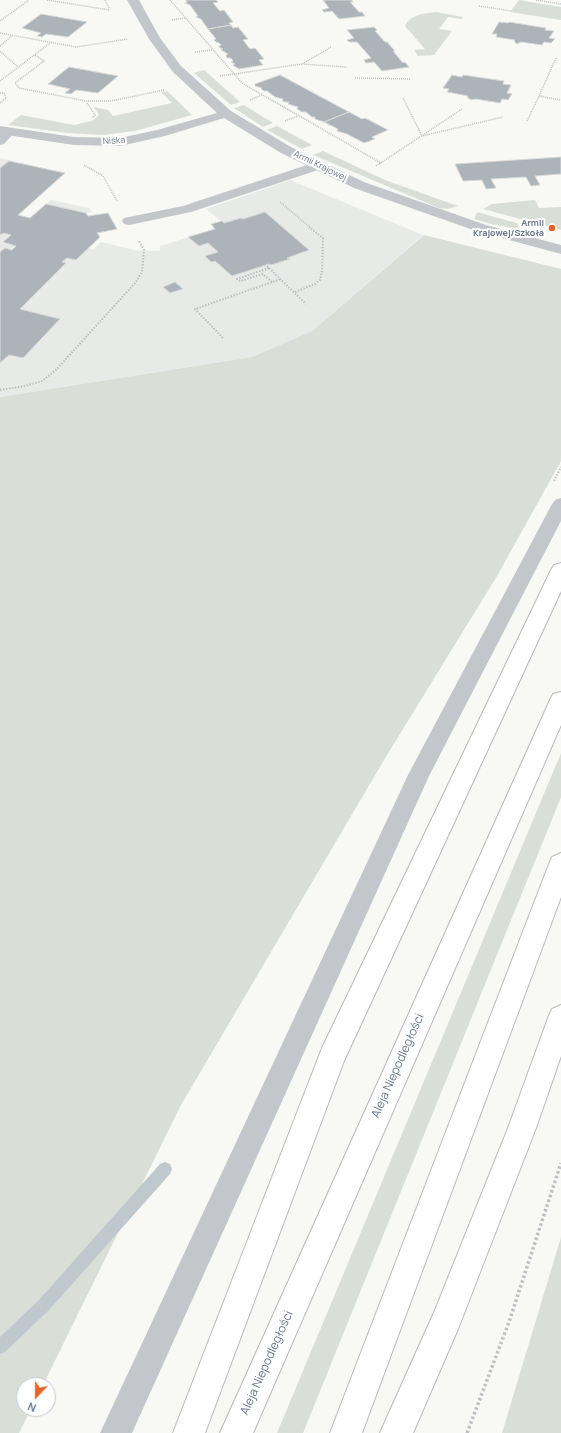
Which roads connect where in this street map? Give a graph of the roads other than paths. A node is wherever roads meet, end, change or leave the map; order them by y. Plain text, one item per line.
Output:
1 (133, 0) edge
2 (226, 114) junction
3 (3, 134) edge
4 (319, 165) junction
5 (129, 221) road end
6 (561, 250) edge
7 (561, 504) edge
8 (561, 570) edge
9 (561, 700) edge
10 (561, 864) edge
11 (561, 1018) edge
12 (116, 1433) edge
13 (189, 1433) edge
14 (236, 1433) edge
15 (346, 1433) edge
16 (396, 1433) edge

1 - 2 street, Armii Krajowej
2 - 3 street, Niska
2 - 4 street, Armii Krajowej
4 - 5 lane
4 - 6 street, Armii Krajowej
7 - 12 lane
8 - 13 main road
9 - 14 main road, Aleja Niepodległości
10 - 15 main road
11 - 16 main road

